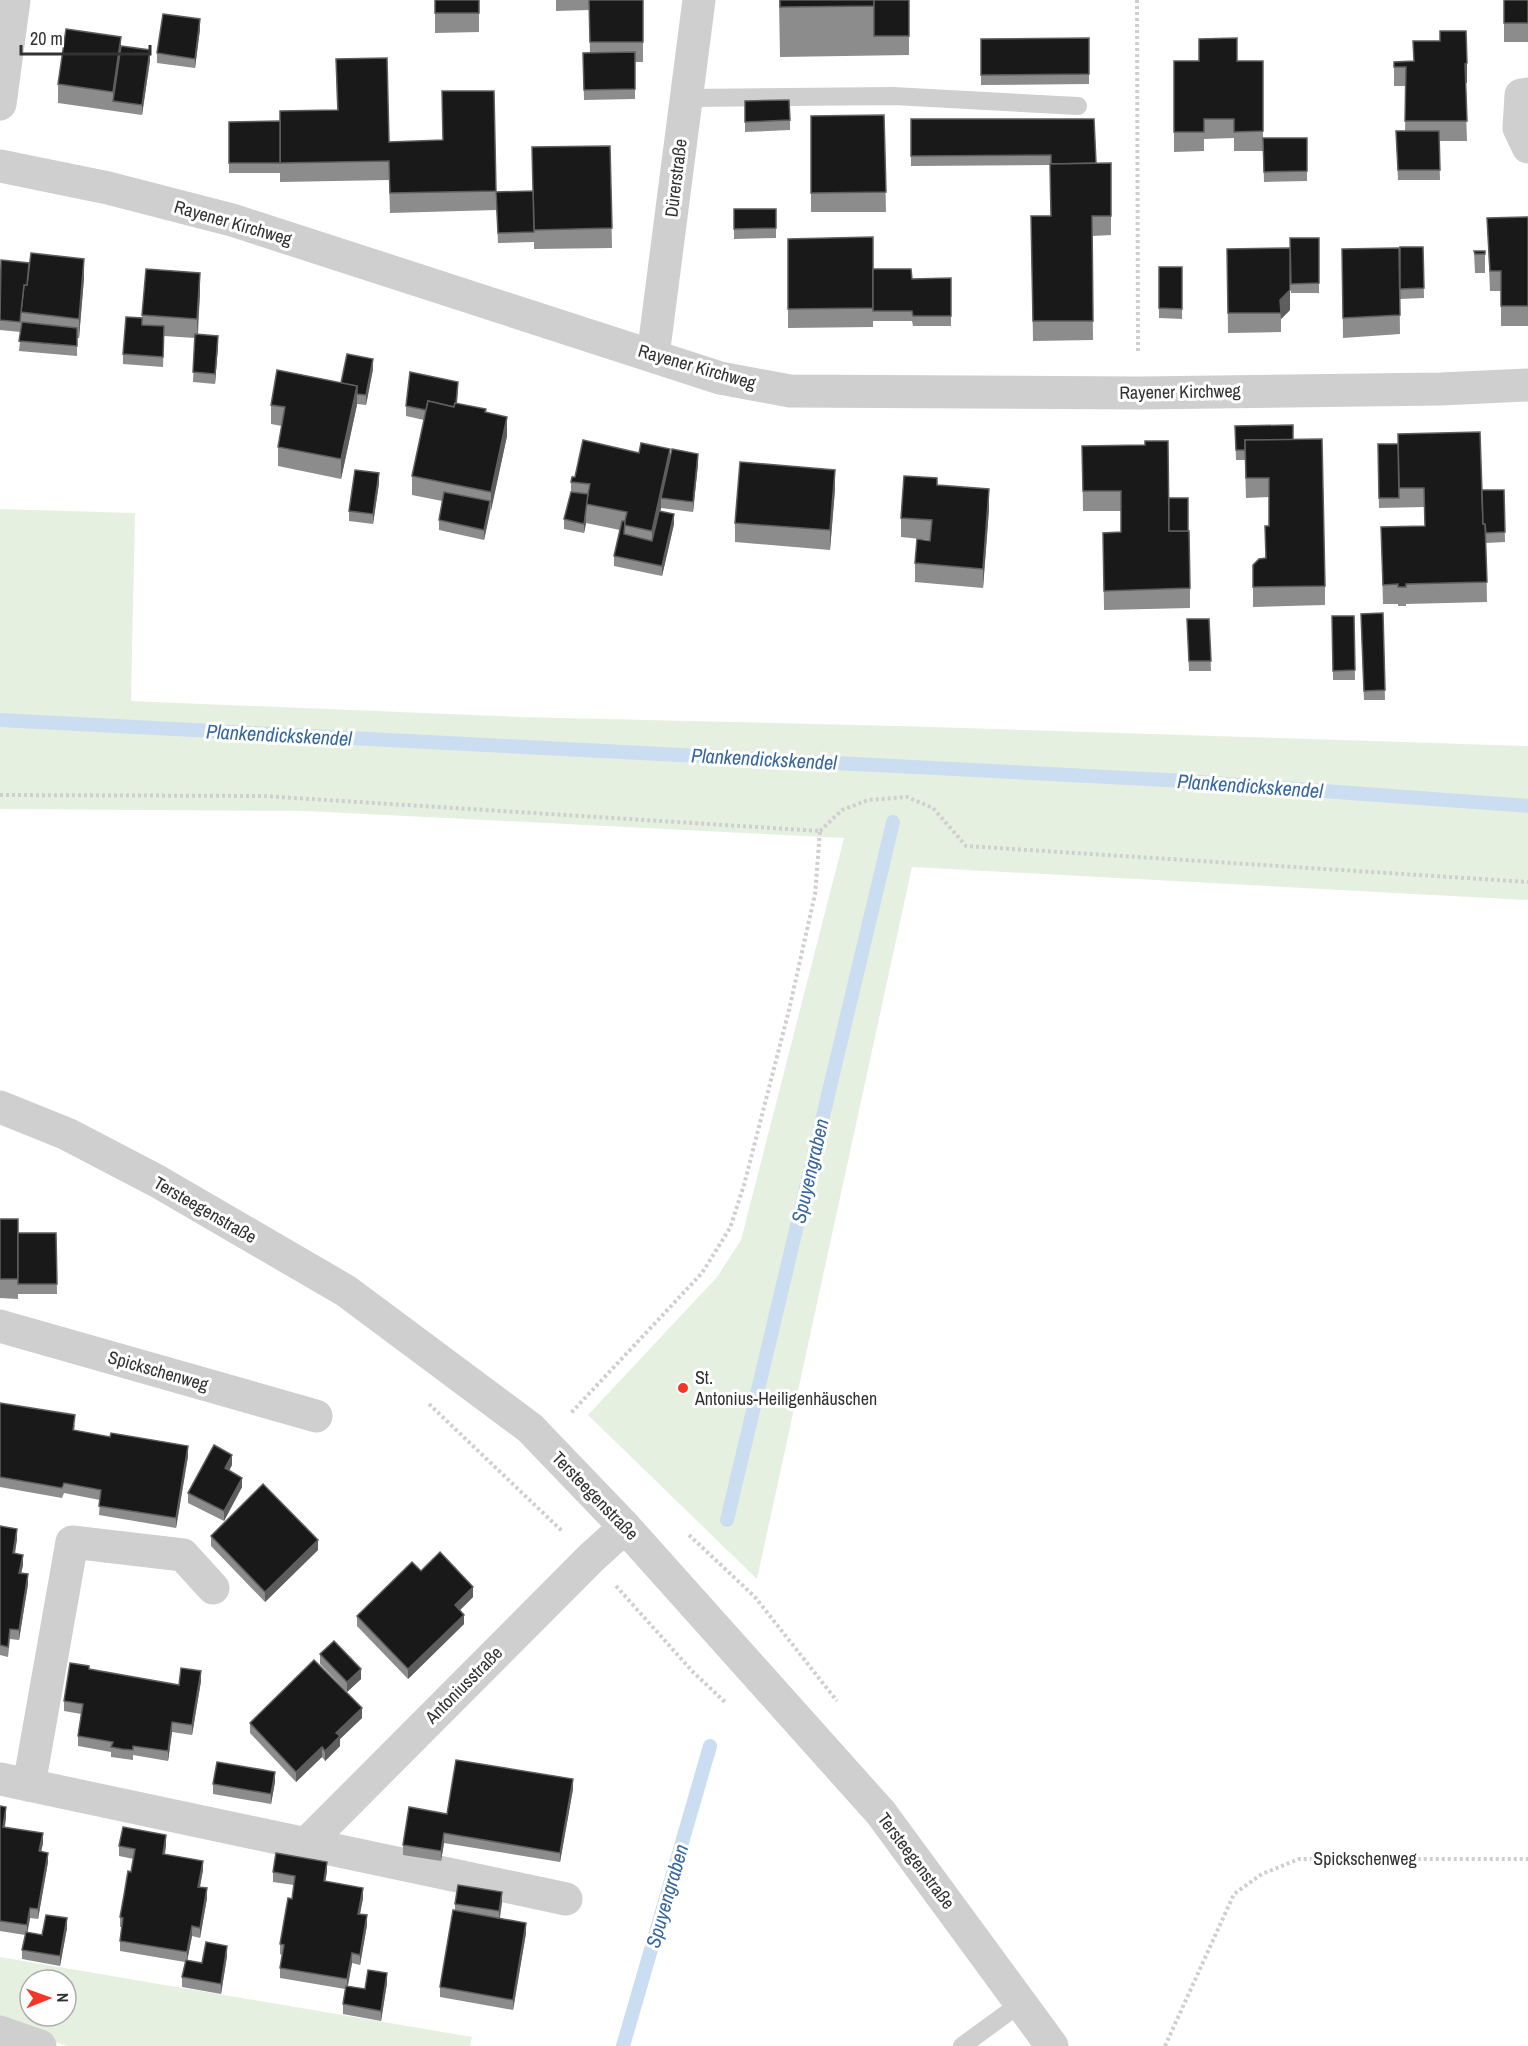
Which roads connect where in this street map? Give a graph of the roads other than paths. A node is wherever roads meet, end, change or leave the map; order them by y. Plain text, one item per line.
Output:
1 (14, 0) edge
2 (699, 0) edge
3 (1528, 94) edge
4 (686, 98) junction
5 (0, 104) edge
6 (1078, 106) dead end
7 (1528, 147) edge
8 (0, 166) edge
9 (653, 356) junction
10 (1528, 385) edge
11 (0, 1107) edge
12 (0, 1326) edge
13 (316, 1416) dead end
14 (625, 1527) junction
15 (213, 1588) dead end
16 (14, 1782) edge
17 (304, 1845) junction
18 (566, 1899) dead end
19 (1021, 2003) junction
20 (0, 2032) edge
21 (40, 2046) edge
22 (962, 2046) edge
23 (1052, 2046) edge

1 - 5 street
2 - 4 street, Dürerstraße
3 - 7 street
4 - 6 lane
4 - 9 street, Dürerstraße
8 - 9 street, Rayener Kirchweg
9 - 10 street, Rayener Kirchweg
11 - 14 street, Tersteegenstraße
12 - 13 street, Spickschenweg
14 - 17 street, Antoniusstraße
14 - 19 street, Tersteegenstraße
15 - 16 street
16 - 17 street
17 - 18 street
19 - 22 lane
19 - 23 street, Tersteegenstraße
20 - 21 street

